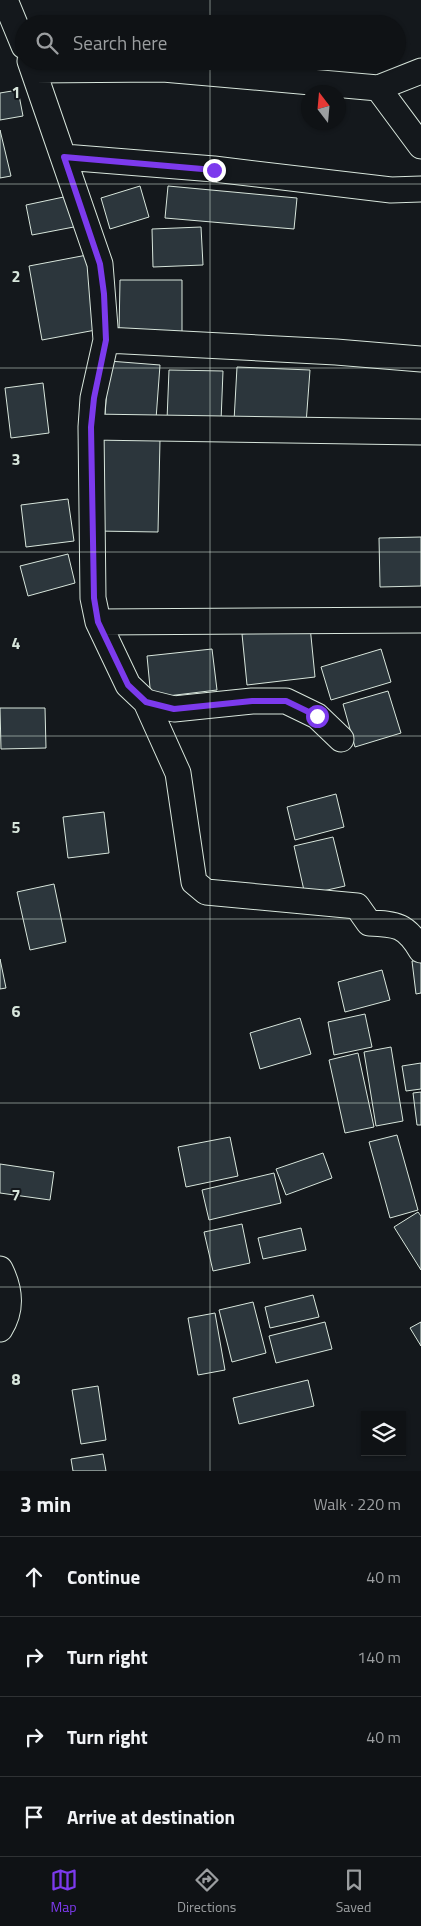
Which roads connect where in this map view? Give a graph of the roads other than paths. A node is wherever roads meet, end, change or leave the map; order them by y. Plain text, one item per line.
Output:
1 (5, 0) edge
2 (15, 24) edge
3 (33, 70) edge
4 (174, 70) edge
5 (421, 71) edge
6 (378, 88) junction
7 (421, 146) edge
8 (64, 157) junction
9 (421, 189) edge
10 (106, 340) junction
11 (421, 359) edge
12 (91, 427) junction
13 (421, 432) edge
14 (421, 620) edge
15 (98, 622) junction
16 (146, 702) junction
17 (341, 739) dead end
18 (421, 950) edge
19 (0, 1269) edge
20 (0, 1329) edge

1 - 2 street
3 - 8 street
4 - 6 street
5 - 6 street
6 - 7 street
8 - 9 street
8 - 10 street
10 - 11 street
10 - 12 street
12 - 13 street
12 - 15 street
14 - 15 street
15 - 16 street
16 - 17 street
16 - 18 street
19 - 20 street

